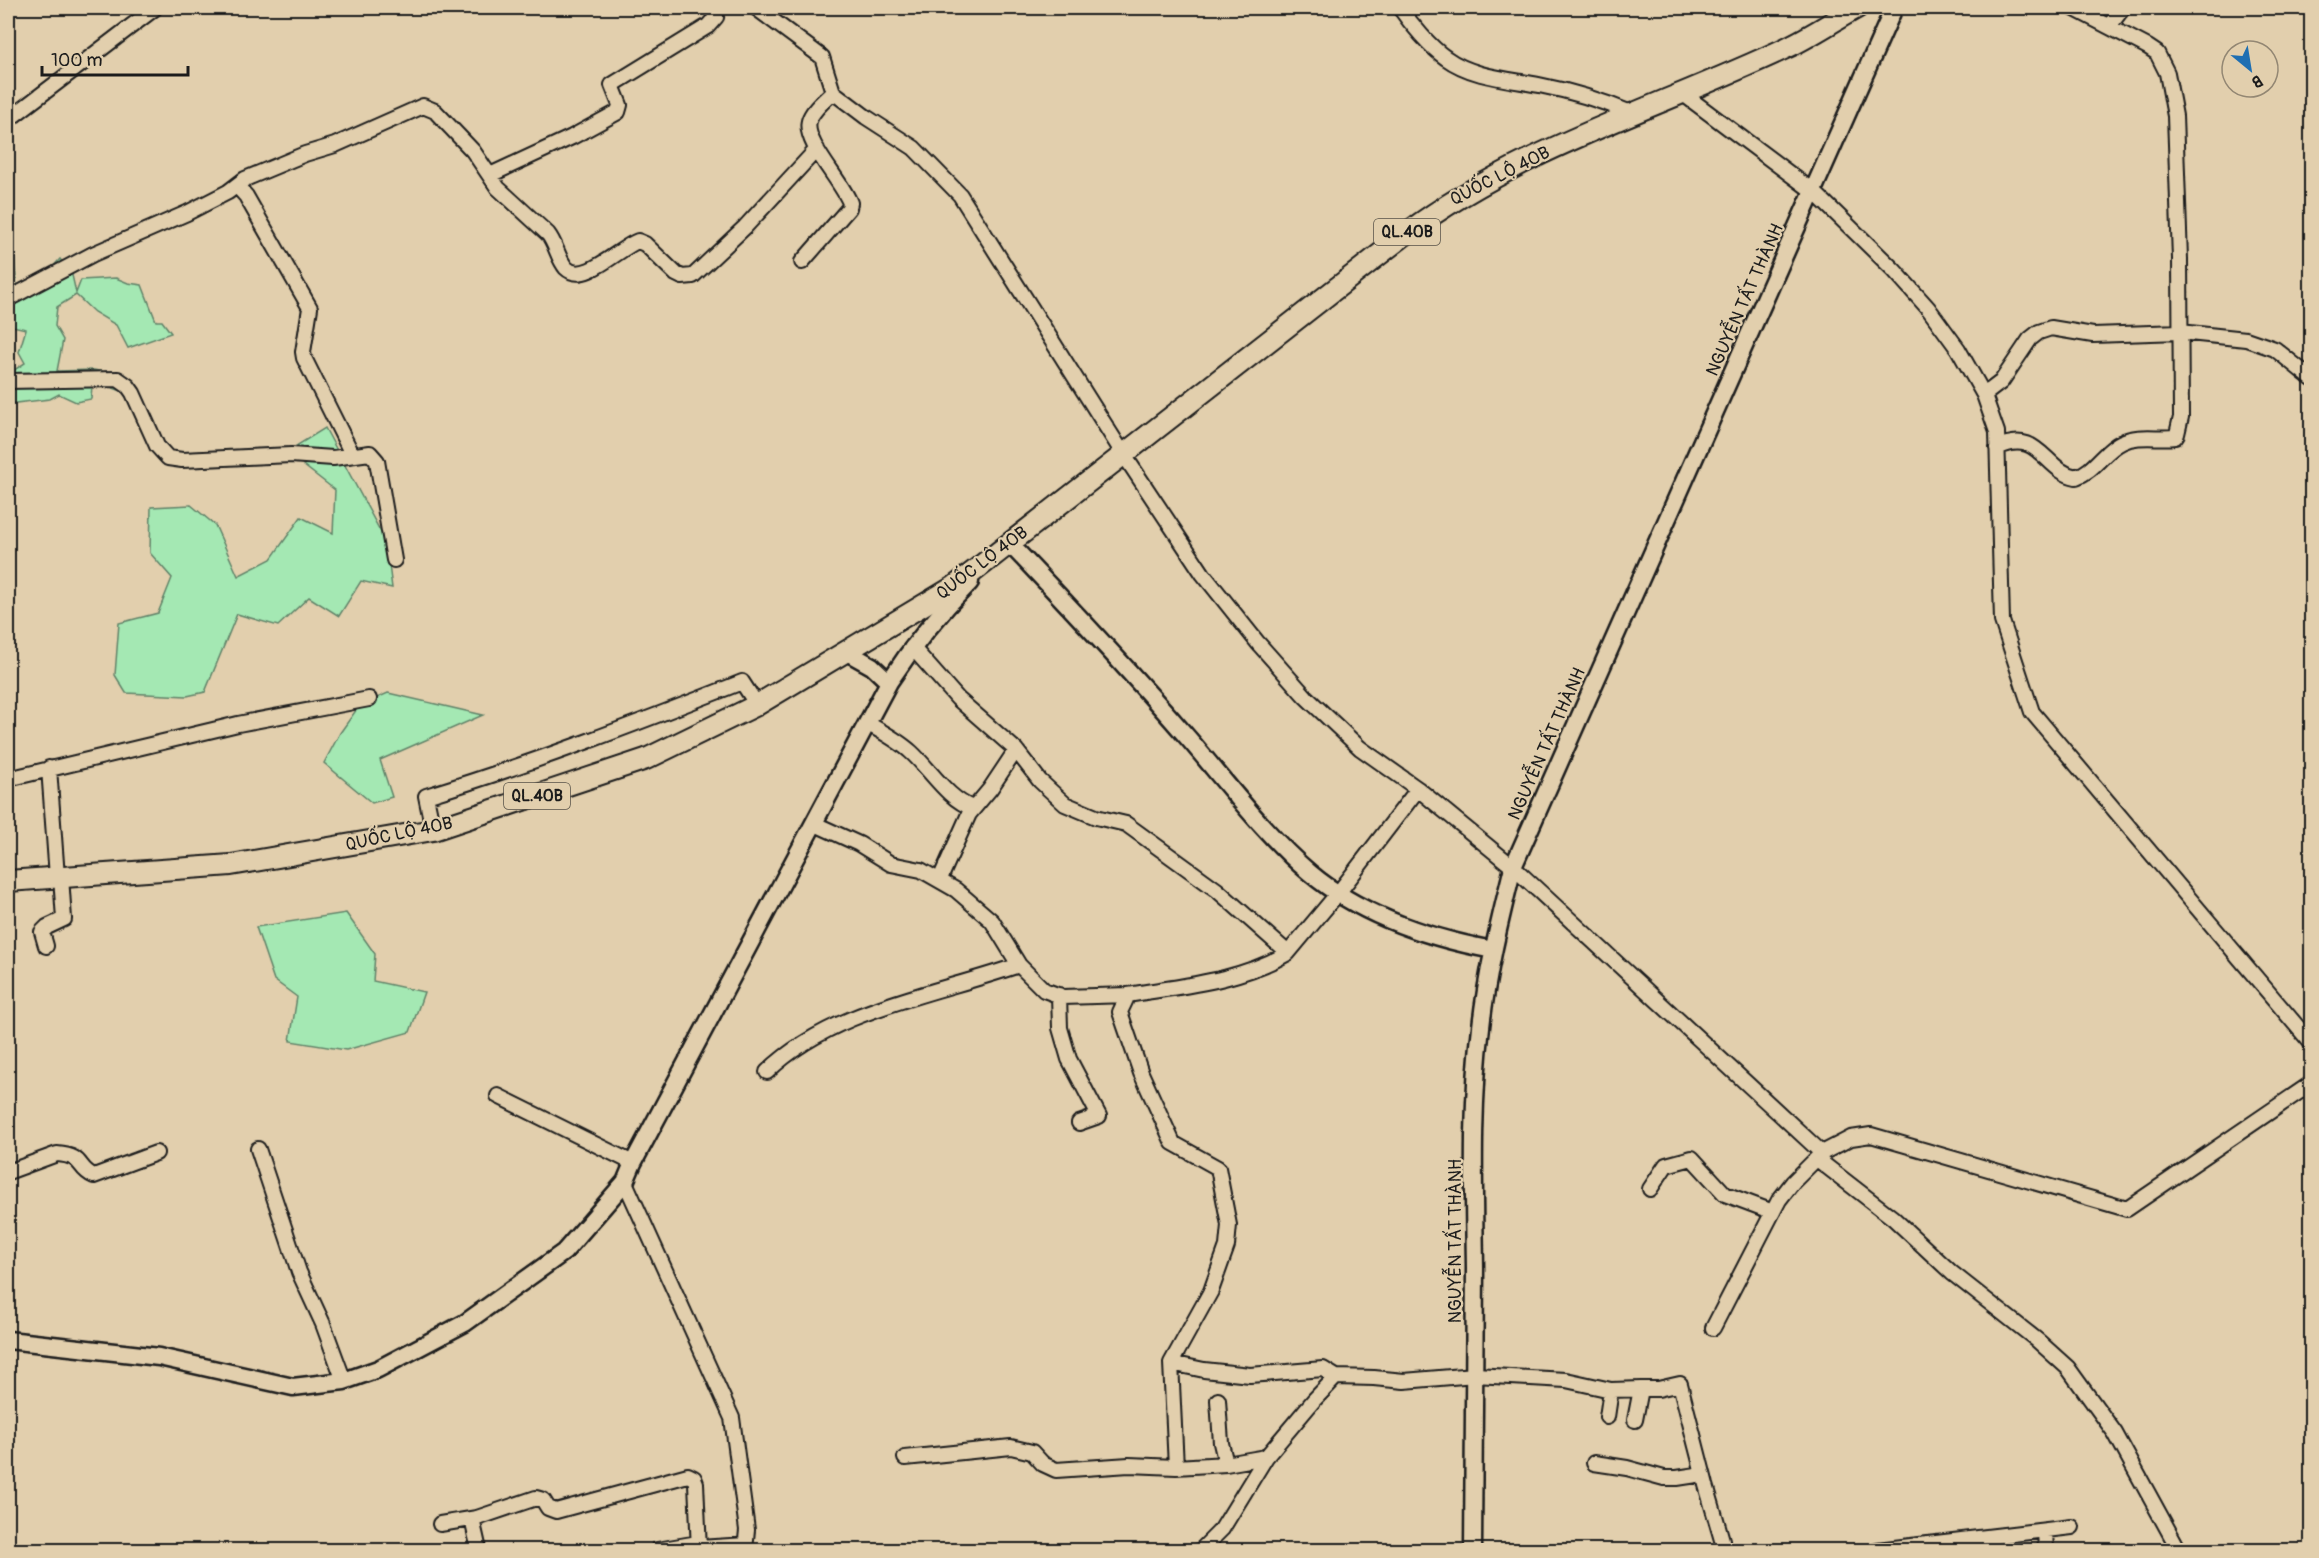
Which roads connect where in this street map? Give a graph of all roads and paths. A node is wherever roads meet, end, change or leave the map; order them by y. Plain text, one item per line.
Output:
1 (155, 8) edge
2 (711, 8) edge
3 (756, 8) edge
4 (1400, 8) edge
5 (1857, 8) edge
6 (1894, 8) edge
7 (2073, 8) edge
8 (2123, 8) edge
9 (2110, 25) junction
10 (832, 92) junction
11 (1682, 93) junction
12 (1631, 113) junction
13 (8, 120) edge
14 (817, 149) junction
15 (490, 175) junction
16 (237, 186) junction
17 (1814, 192) junction
18 (802, 262) dead end
19 (8, 299) edge
20 (2181, 332) junction
21 (2312, 379) edge
22 (8, 381) edge
23 (1984, 395) junction
24 (1997, 448) junction
25 (352, 454) junction
26 (1124, 455) junction
27 (1010, 543) junction
28 (394, 560) dead end
29 (912, 647) junction
30 (847, 651) junction
31 (889, 682) junction
32 (369, 699) dead end
33 (757, 705) junction
34 (867, 723) junction
35 (1016, 750) junction
36 (49, 768) junction
37 (8, 779) edge
38 (1418, 789) junction
39 (973, 808) junction
40 (816, 824) junction
41 (433, 830) junction
42 (1513, 867) junction
43 (59, 877) junction
44 (940, 879) junction
45 (8, 881) edge
46 (1339, 892) junction
47 (46, 946) dead end
48 (1492, 950) junction
49 (1288, 953) junction
50 (1019, 965) junction
51 (1059, 995) junction
52 (1128, 995) junction
53 (2312, 1044) edge
54 (767, 1072) dead end
55 (2312, 1083) edge
56 (498, 1096) dead end
57 (1079, 1123) dead end
58 (258, 1149) dead end
59 (156, 1153) dead end
60 (1820, 1156) junction
61 (633, 1163) junction
62 (8, 1172) edge
63 (625, 1182) junction
64 (1650, 1189) dead end
65 (1773, 1212) junction
66 (1713, 1328) dead end
67 (8, 1340) edge
68 (1171, 1363) junction
69 (1475, 1375) junction
70 (1336, 1377) junction
71 (345, 1380) junction
72 (1641, 1389) junction
73 (1611, 1390) junction
74 (1218, 1400) dead end
75 (1607, 1417) dead end
76 (1635, 1420) dead end
77 (1266, 1457) junction
78 (905, 1458) dead end
79 (1594, 1463) dead end
80 (1226, 1464) junction
81 (1176, 1467) junction
82 (1703, 1474) junction
83 (472, 1519) junction
84 (440, 1524) dead end
85 (2072, 1527) dead end
86 (2045, 1531) junction
87 (1722, 1540) dead end
88 (1978, 1545) edge
89 (699, 1547) edge
90 (746, 1548) edge
91 (1905, 1549) edge
92 (479, 1551) edge
93 (657, 1551) edge
94 (1201, 1551) edge
95 (1473, 1551) edge
96 (1877, 1551) edge
97 (2046, 1551) edge
98 (2179, 1551) edge

1 - 13 street
2 - 15 street
3 - 10 street
4 - 12 street
5 - 11 highway, QUỐC LỘ 40B / QL.40B
6 - 17 main road, NGUYỄN TẤT THÀNH
7 - 9 street
8 - 9 street
9 - 20 street
10 - 14 street
10 - 26 street
11 - 12 highway, QUỐC LỘ 40B / QL.40B
11 - 17 street
12 - 26 highway, QUỐC LỘ 40B / QL.40B
14 - 15 street
14 - 18 street
15 - 16 street
16 - 19 street
16 - 25 street
17 - 23 street
17 - 42 main road, NGUYỄN TẤT THÀNH
20 - 21 street
20 - 23 street
20 - 24 street
22 - 25 street
23 - 24 street
24 - 53 street
25 - 28 street
26 - 27 highway, QUỐC LỘ 40B / QL.40B
26 - 38 street
27 - 29 main road
27 - 30 highway, QUỐC LỘ 40B / QL.40B
27 - 46 main road
29 - 31 main road
29 - 35 street
30 - 31 main road
30 - 33 highway, QUỐC LỘ 40B / QL.40B
31 - 34 main road
32 - 36 street
33 - 41 highway, QUỐC LỘ 40B / QL.40B
33 - 41 street
34 - 39 street
34 - 40 main road
35 - 39 street
35 - 49 street
36 - 37 street
36 - 43 street
38 - 42 street
38 - 46 street
39 - 44 street
40 - 44 street
40 - 61 main road
41 - 43 highway, QUỐC LỘ 40B / QL.40B
42 - 48 main road, NGUYỄN TẤT THÀNH
42 - 60 street
43 - 45 highway, QUỐC LỘ 40B / QL.40B
43 - 47 street
44 - 50 street
46 - 48 main road
46 - 49 street
48 - 69 main road, NGUYỄN TẤT THÀNH
49 - 52 street
50 - 51 street
50 - 54 street
51 - 52 street
51 - 57 street
52 - 68 street
55 - 60 street
56 - 61 street
58 - 71 street
59 - 62 street
60 - 65 street
60 - 98 street
61 - 63 main road
63 - 71 main road
63 - 90 street
64 - 65 street
65 - 66 street
67 - 71 main road
68 - 70 street
68 - 81 street
69 - 70 street
69 - 73 street
69 - 95 main road, NGUYỄN TẤT THÀNH
70 - 77 street
72 - 73 street
72 - 76 street
72 - 82 street
73 - 75 street
74 - 80 street
77 - 80 street
77 - 94 street
78 - 81 street
79 - 82 street
80 - 81 street
82 - 87 street
83 - 84 street
83 - 89 street
83 - 92 street
85 - 86 street
86 - 88 street
86 - 97 street
88 - 91 street
89 - 90 street
89 - 93 street
91 - 96 street

